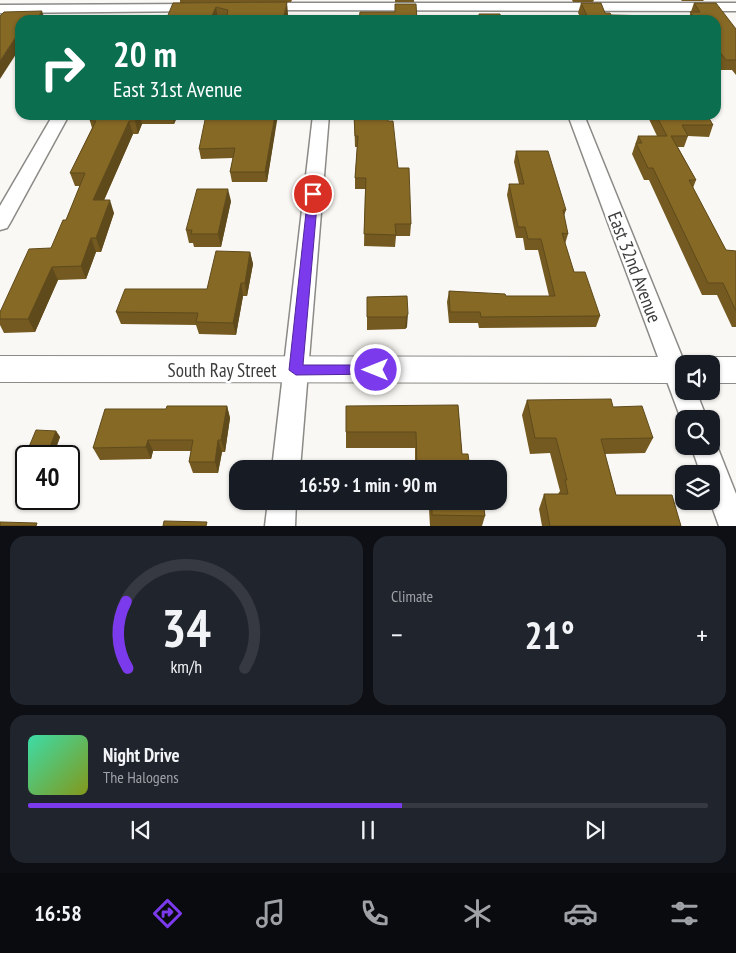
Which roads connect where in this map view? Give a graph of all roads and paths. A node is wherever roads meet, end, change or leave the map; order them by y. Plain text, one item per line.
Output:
1 (533, 3) edge
2 (217, 7) edge
3 (246, 7) edge
4 (736, 7) edge
5 (0, 8) edge
6 (121, 9) edge
7 (332, 9) edge
8 (537, 15) edge
9 (58, 120) edge
10 (321, 120) edge
11 (578, 120) edge
12 (0, 223) edge
13 (675, 358) edge
14 (0, 368) edge
15 (296, 370) junction
16 (675, 370) edge
17 (720, 370) edge
18 (736, 370) edge
19 (707, 455) edge
20 (287, 460) edge
21 (281, 510) edge
22 (280, 526) edge
23 (734, 526) edge

1 - 4 street
1 - 7 street
1 - 8 street
2 - 6 street
3 - 7 street
5 - 6 street
9 - 12 street
10 - 15 street
11 - 13 street, East 32nd Avenue
14 - 15 street, South Ray Street
15 - 16 street, South Ray Street
15 - 20 street
17 - 18 street
19 - 23 street
21 - 22 street

